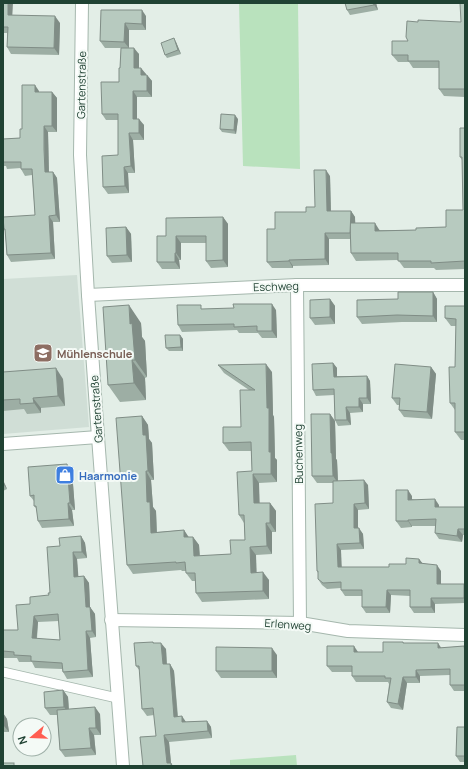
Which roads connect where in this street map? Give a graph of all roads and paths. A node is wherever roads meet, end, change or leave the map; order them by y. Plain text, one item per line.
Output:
1 (82, 3) edge
2 (297, 285) junction
3 (465, 285) edge
4 (88, 295) junction
5 (98, 436) junction
6 (3, 444) edge
7 (111, 620) junction
8 (300, 623) junction
9 (465, 635) edge
10 (3, 672) edge
11 (117, 698) junction
12 (123, 766) edge

1 - 4 street, Gartenstraße
2 - 3 street, Eschweg
2 - 4 street, Eschweg
2 - 8 street, Buchenweg
4 - 5 street, Gartenstraße
5 - 6 street
5 - 7 street, Gartenstraße
7 - 8 street, Erlenweg
7 - 11 street, Gartenstraße
8 - 9 street, Erlenweg
10 - 11 lane
11 - 12 street, Gartenstraße

